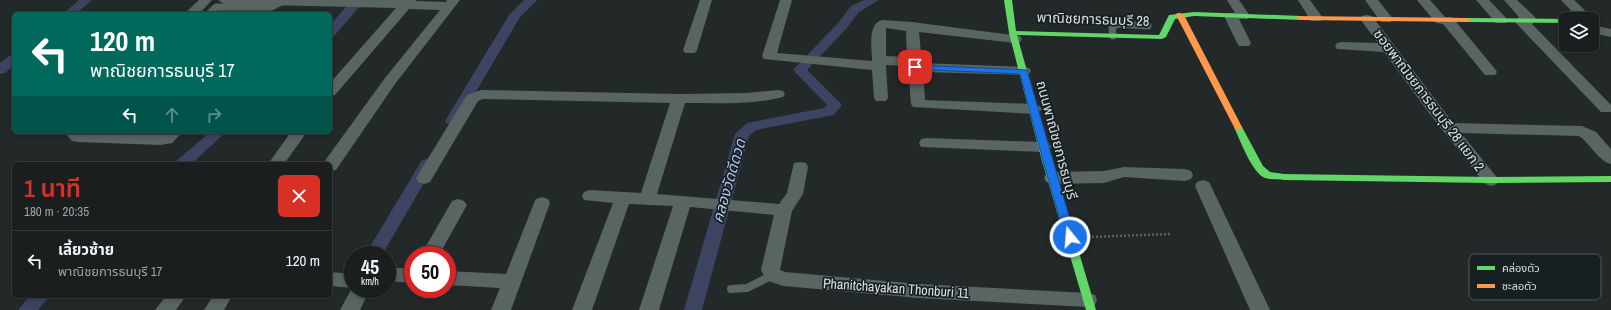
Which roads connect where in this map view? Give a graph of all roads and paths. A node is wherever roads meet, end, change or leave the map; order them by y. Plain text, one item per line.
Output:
1 (206, 0) edge
2 (224, 0) edge
3 (706, 0) edge
4 (786, 0) edge
5 (1008, 0) edge
6 (1233, 0) edge
7 (1304, 0) edge
8 (1371, 0) edge
9 (1423, 0) edge
10 (1482, 0) edge
11 (1510, 0) edge
12 (1567, 0) edge
13 (281, 2) junction
14 (304, 2) edge
15 (408, 2) edge
16 (452, 3) edge
17 (193, 12) edge
18 (211, 12) edge
19 (291, 12) edge
20 (1580, 12) edge
21 (1180, 15) junction
22 (1237, 16) junction
23 (1316, 18) junction
24 (1367, 19) junction
25 (1386, 19) junction
26 (1444, 20) junction
27 (1501, 20) junction
28 (1526, 20) junction
29 (1559, 21) edge
30 (1599, 21) edge
31 (1611, 21) edge
32 (912, 26) junction
33 (1148, 26) dead end
34 (1599, 30) edge
35 (1611, 33) edge
36 (1014, 36) junction
37 (1113, 36) junction
38 (1244, 43) dead end
39 (1342, 46) dead end
40 (1389, 48) junction
41 (690, 50) dead end
42 (879, 63) junction
43 (915, 65) junction
44 (1024, 71) junction
45 (1490, 72) dead end
46 (332, 90) edge
47 (778, 94) dead end
48 (679, 98) junction
49 (881, 98) dead end
50 (1034, 109) junction
51 (1606, 109) dead end
52 (1449, 128) junction
53 (74, 134) edge
54 (172, 134) edge
55 (298, 134) edge
56 (928, 143) dead end
57 (1043, 147) junction
58 (1611, 159) edge
59 (277, 162) edge
60 (332, 163) edge
61 (800, 167) dead end
62 (1185, 175) dead end
63 (424, 178) dead end
64 (1052, 178) junction
65 (1611, 179) edge
66 (1491, 180) junction
67 (1203, 186) dead end
68 (590, 196) dead end
69 (623, 198) junction
70 (647, 199) junction
71 (683, 201) junction
72 (542, 203) dead end
73 (458, 205) dead end
74 (784, 210) junction
75 (1171, 234) dead end
76 (1070, 237) junction
77 (435, 246) edge
78 (773, 275) junction
79 (456, 278) edge
80 (332, 279) edge
81 (344, 281) edge
82 (512, 281) junction
83 (731, 289) dead end
84 (175, 298) edge
85 (222, 298) edge
86 (352, 298) edge
87 (1090, 305) edge
88 (165, 310) edge
89 (214, 310) edge
90 (350, 310) edge
91 (501, 310) edge
92 (582, 310) edge
93 (649, 310) edge
94 (1260, 310) edge

1 - 17 street
2 - 13 street
3 - 41 street
4 - 42 street
5 - 36 street, ถนนพาณิชยการธนบุรี
6 - 22 street
7 - 23 street
8 - 25 street
9 - 26 street
10 - 27 street
11 - 28 street
12 - 20 street
13 - 14 street
13 - 18 lane
14 - 15 street
14 - 19 street
15 - 16 street
15 - 46 street
16 - 60 street
21 - 22 street
21 - 37 street, พาณิชยการธนบุรี 28
21 - 66 street
22 - 23 street
22 - 38 street
23 - 24 street
24 - 25 street
24 - 40 street, ซอยพาณิชยการธนบุรี 28 แยก 2
25 - 26 street
26 - 27 street
26 - 45 street
27 - 28 street
28 - 29 street
28 - 51 street
30 - 31 street
32 - 36 street
32 - 42 street
32 - 43 street
33 - 37 lane
34 - 35 street
36 - 37 street, พาณิชยการธนบุรี 28
36 - 44 street, ถนนพาณิชยการธนบุรี
39 - 40 street
40 - 52 street, ซอยพาณิชยการธนบุรี 28 แยก 2
42 - 43 street
42 - 49 street
43 - 44 street
43 - 50 street
44 - 50 street, ถนนพาณิชยการธนบุรี
47 - 48 street
48 - 63 street
48 - 70 street
50 - 57 street, ถนนพาณิชยการธนบุรี
52 - 58 street
52 - 66 street, ซอยพาณิชยการธนบุรี 28 แยก 2
53 - 54 street
55 - 59 street
56 - 57 street
57 - 64 street, ถนนพาณิชยการธนบุรี
61 - 74 street
62 - 64 street
64 - 76 street, ถนนพาณิชยการธนบุรี
65 - 66 street
67 - 94 street
68 - 69 street
69 - 70 street
69 - 92 street
70 - 71 street
71 - 74 street
71 - 93 street
72 - 82 street
73 - 77 street
74 - 78 street
75 - 76 path
76 - 87 street, ถนนพาณิชยการธนบุรี
78 - 83 lane
78 - 87 street, Phanitchayakan Thonburi 11
79 - 82 street
80 - 81 street
82 - 91 street
84 - 88 street
85 - 89 street
86 - 90 street

